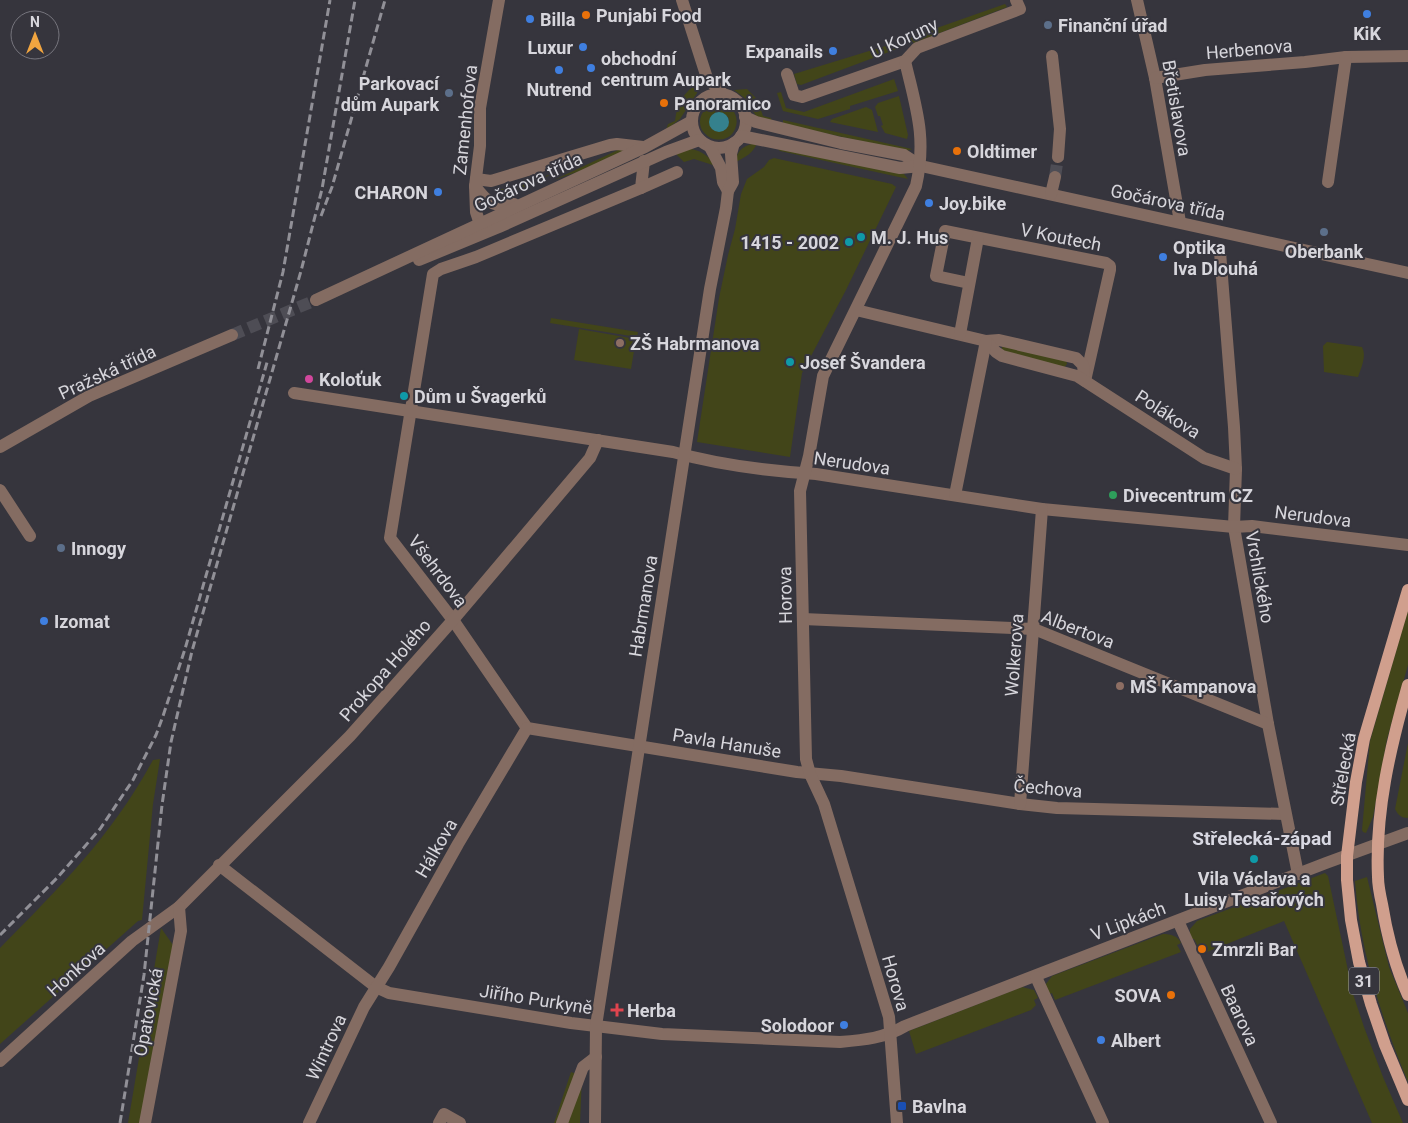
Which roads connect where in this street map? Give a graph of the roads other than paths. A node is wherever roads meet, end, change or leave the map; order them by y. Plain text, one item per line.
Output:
1 (500, 0) edge
2 (682, 0) edge
3 (1137, 0) edge
4 (1018, 4) edge
5 (1052, 56) dead end
6 (1408, 56) edge
7 (1346, 57) junction
8 (904, 61) junction
9 (787, 74) dead end
10 (706, 78) junction
11 (1155, 78) junction
12 (724, 95) junction
13 (703, 100) junction
14 (745, 117) junction
15 (692, 121) junction
16 (738, 140) junction
17 (705, 144) junction
18 (645, 147) junction
19 (1058, 157) tunnel mouth
20 (644, 161) junction
21 (921, 166) junction
22 (677, 172) dead end
23 (1055, 177) tunnel mouth
24 (476, 182) junction
25 (1328, 182) dead end
26 (641, 188) junction
27 (728, 192) junction
28 (1051, 194) junction
29 (534, 198) junction
30 (1180, 222) junction
31 (480, 224) junction
32 (499, 227) junction
33 (978, 238) junction
34 (1220, 252) dead end
35 (378, 273) junction
36 (1408, 273) edge
37 (970, 283) junction
38 (316, 300) tunnel mouth
39 (856, 310) junction
40 (960, 334) junction
41 (232, 335) tunnel mouth
42 (986, 341) junction
43 (1085, 381) junction
44 (294, 393) dead end
45 (411, 411) junction
46 (598, 440) junction
47 (0, 447) edge
48 (684, 455) junction
49 (1236, 470) junction
50 (804, 474) junction
51 (0, 490) edge
52 (955, 495) junction
53 (1042, 508) junction
54 (1234, 527) junction
55 (30, 536) dead end
56 (1408, 545) edge
57 (1408, 590) edge
58 (803, 619) junction
59 (453, 620) junction
60 (1034, 629) junction
61 (1408, 685) edge
62 (1268, 724) junction
63 (527, 728) junction
64 (639, 747) junction
65 (810, 774) junction
66 (1020, 804) junction
67 (1285, 814) junction
68 (1408, 833) edge
69 (1377, 844) junction
70 (1347, 856) junction
71 (220, 866) junction
72 (1298, 874) junction
73 (179, 907) junction
74 (1178, 921) junction
75 (1036, 977) junction
76 (376, 987) junction
77 (1408, 996) edge
78 (596, 1026) junction
79 (890, 1034) junction
80 (596, 1057) junction
81 (0, 1061) edge
82 (1408, 1100) edge
83 (145, 1123) edge
84 (309, 1123) edge
85 (439, 1123) edge
86 (460, 1123) edge
87 (562, 1123) edge
88 (595, 1123) edge
89 (897, 1123) edge
90 (1103, 1123) edge
91 (1271, 1123) edge

1 - 24 street, Zamenhofova
2 - 10 street
3 - 11 street, Břetislavova
4 - 8 street, U Koruny
5 - 19 street
6 - 7 street, Herbenova
7 - 11 street, Herbenova
7 - 25 street
8 - 9 street, U Koruny
8 - 21 street, Horova
10 - 12 street
10 - 13 street
11 - 30 street, Břetislavova
12 - 13 street
12 - 14 street
13 - 15 street
14 - 16 street
14 - 21 street, Gočárova třída
15 - 17 street
15 - 18 street, Gočárova třída
16 - 17 street
16 - 21 street, Gočárova třída
16 - 27 street, Habrmanova
17 - 20 street, Gočárova třída
17 - 27 street, Habrmanova
18 - 24 street
18 - 29 street, Gočárova třída
20 - 26 street
20 - 32 street, Gočárova třída
21 - 28 street, Gočárova třída
21 - 39 street, Horova
22 - 26 street
23 - 28 street
24 - 29 street
24 - 31 street, Zamenhofova
26 - 45 street, Všehrdova
27 - 48 street, Habrmanova
28 - 30 street, Gočárova třída
29 - 31 street, Gočárova třída
30 - 36 street, Gočárova třída
31 - 32 street
31 - 35 street, Gočárova třída
32 - 35 street, Gočárova třída
33 - 37 street
33 - 37 street, V Koutech
33 - 43 street, V Koutech
34 - 49 street, Vrchlického
35 - 38 street, Gočárova třída
37 - 40 street
39 - 40 street
39 - 50 street, Horova
40 - 42 street
41 - 47 street, Pražská třída
42 - 43 street
42 - 52 street
43 - 49 street, Polákova
44 - 45 street, Nerudova
45 - 46 street, Nerudova
45 - 59 street, Všehrdova
46 - 48 street, Nerudova
46 - 59 street, Prokopa Holého
48 - 50 street, Nerudova
48 - 64 street, Habrmanova
49 - 54 street, Vrchlického
50 - 52 street, Nerudova
50 - 58 street, Horova
51 - 55 street
52 - 53 street, Nerudova
53 - 54 street, Nerudova
53 - 60 street, Wolkerova
54 - 56 street, Nerudova
54 - 62 street, Vrchlického
57 - 70 main road, Střelecká / 31
58 - 60 street, Albertova
58 - 65 street, Horova
59 - 63 street, Všehrdova
59 - 71 street, Prokopa Holého
60 - 62 street, Albertova
60 - 66 street, Wolkerova
61 - 69 main road, 31
62 - 67 street, Vrchlického
63 - 64 street
63 - 76 street, Hálkova
64 - 65 street, Pavla Hanuše
64 - 78 street, Habrmanova
65 - 66 street, Čechova
65 - 79 street, Horova
66 - 67 street, Čechova
67 - 72 street, Vrchlického
68 - 69 street, V Lipkách
69 - 70 street, V Lipkách
69 - 77 main road, 31
70 - 72 street, V Lipkách
70 - 82 main road, Střelecká / 31
71 - 73 street, Prokopa Holého
71 - 76 street, Jiřího Purkyně
72 - 74 street, V Lipkách
73 - 81 street, Honkova
73 - 83 street, Opatovická
74 - 75 street, V Lipkách
74 - 91 street, Baarova
75 - 79 street, V Lipkách
75 - 90 street
76 - 78 street, Jiřího Purkyně
76 - 84 street, Wintrova
78 - 79 street, Jiřího Purkyně
78 - 80 street, Habrmanova
79 - 89 street, Horova
80 - 87 street
80 - 88 street, Habrmanova
85 - 86 street

